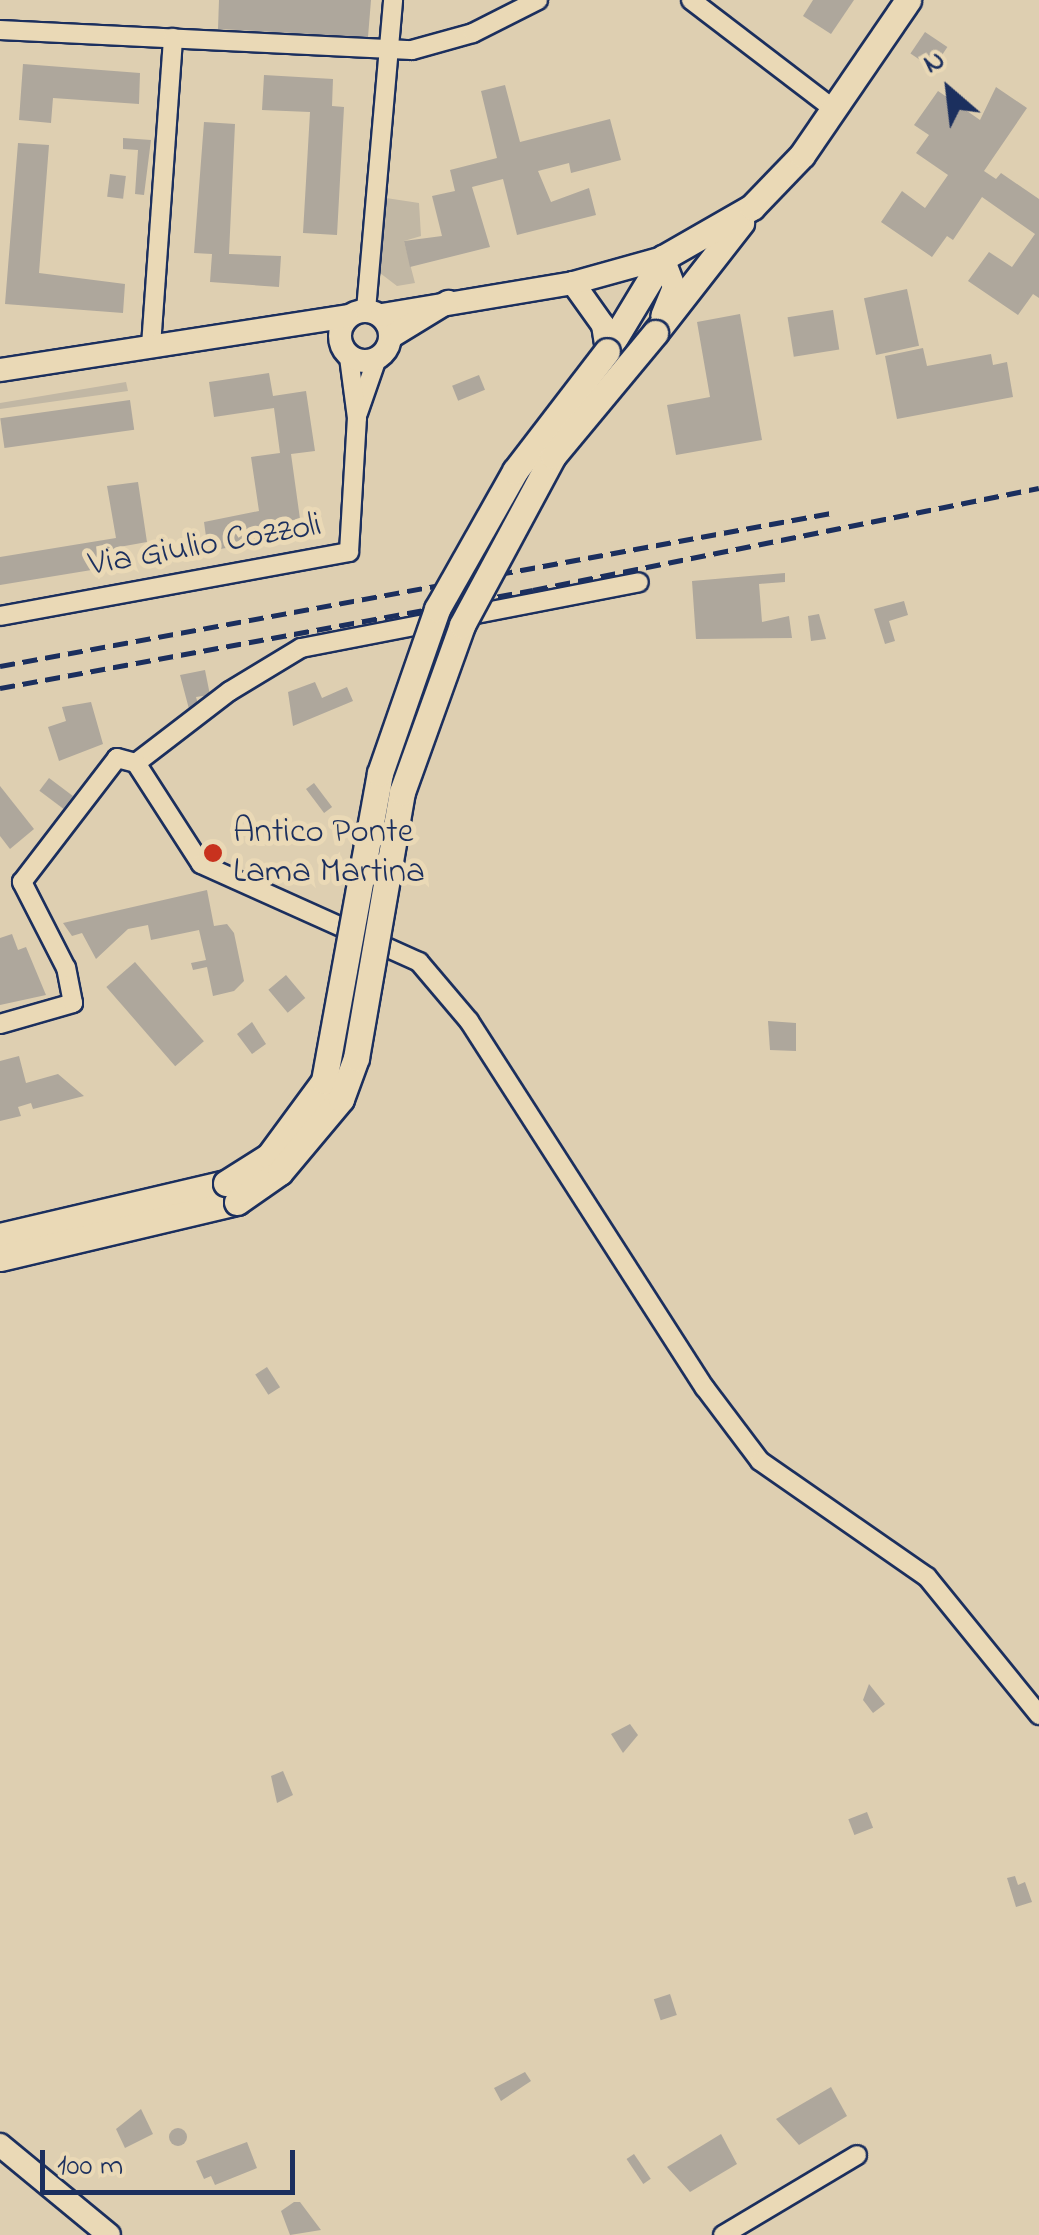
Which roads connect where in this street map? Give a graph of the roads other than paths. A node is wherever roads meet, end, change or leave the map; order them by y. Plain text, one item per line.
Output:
1 (393, 0) edge
2 (538, 0) edge
3 (692, 0) edge
4 (908, 0) edge
5 (0, 30) edge
6 (173, 38) junction
7 (391, 49) junction
8 (831, 107) junction
9 (752, 208) junction
10 (663, 258) junction
11 (573, 283) junction
12 (372, 320) junction
13 (295, 327) junction
14 (654, 333) junction
15 (151, 346) junction
16 (344, 351) junction
17 (607, 351) junction
18 (376, 358) junction
19 (0, 370) edge
20 (357, 418) junction
21 (639, 582) dead end
22 (0, 616) edge
23 (136, 763) junction
24 (0, 1024) edge
25 (232, 1192) junction
26 (0, 1236) edge
27 (0, 1258) edge
28 (1039, 1715) edge
29 (0, 2145) edge
30 (856, 2155) dead end
31 (108, 2235) edge
32 (723, 2235) edge

1 - 7 street
2 - 7 street
3 - 8 street
4 - 8 main road
5 - 6 street
6 - 7 street
6 - 15 street
7 - 12 street
8 - 9 main road
9 - 10 main road
9 - 14 main road
10 - 11 street
10 - 14 street
10 - 17 main road
11 - 12 street
11 - 17 street
12 - 13 street
12 - 16 street
12 - 18 street
13 - 15 street
13 - 16 street
14 - 25 main road, bridge
15 - 19 street
16 - 18 street
16 - 20 street, Via Giulio Cozzoli
17 - 25 main road, bridge
18 - 20 street, Via Giulio Cozzoli
20 - 22 street, Via Giulio Cozzoli
21 - 23 street
23 - 24 street
23 - 28 street
25 - 26 main road
25 - 27 main road
29 - 31 street
30 - 32 street

